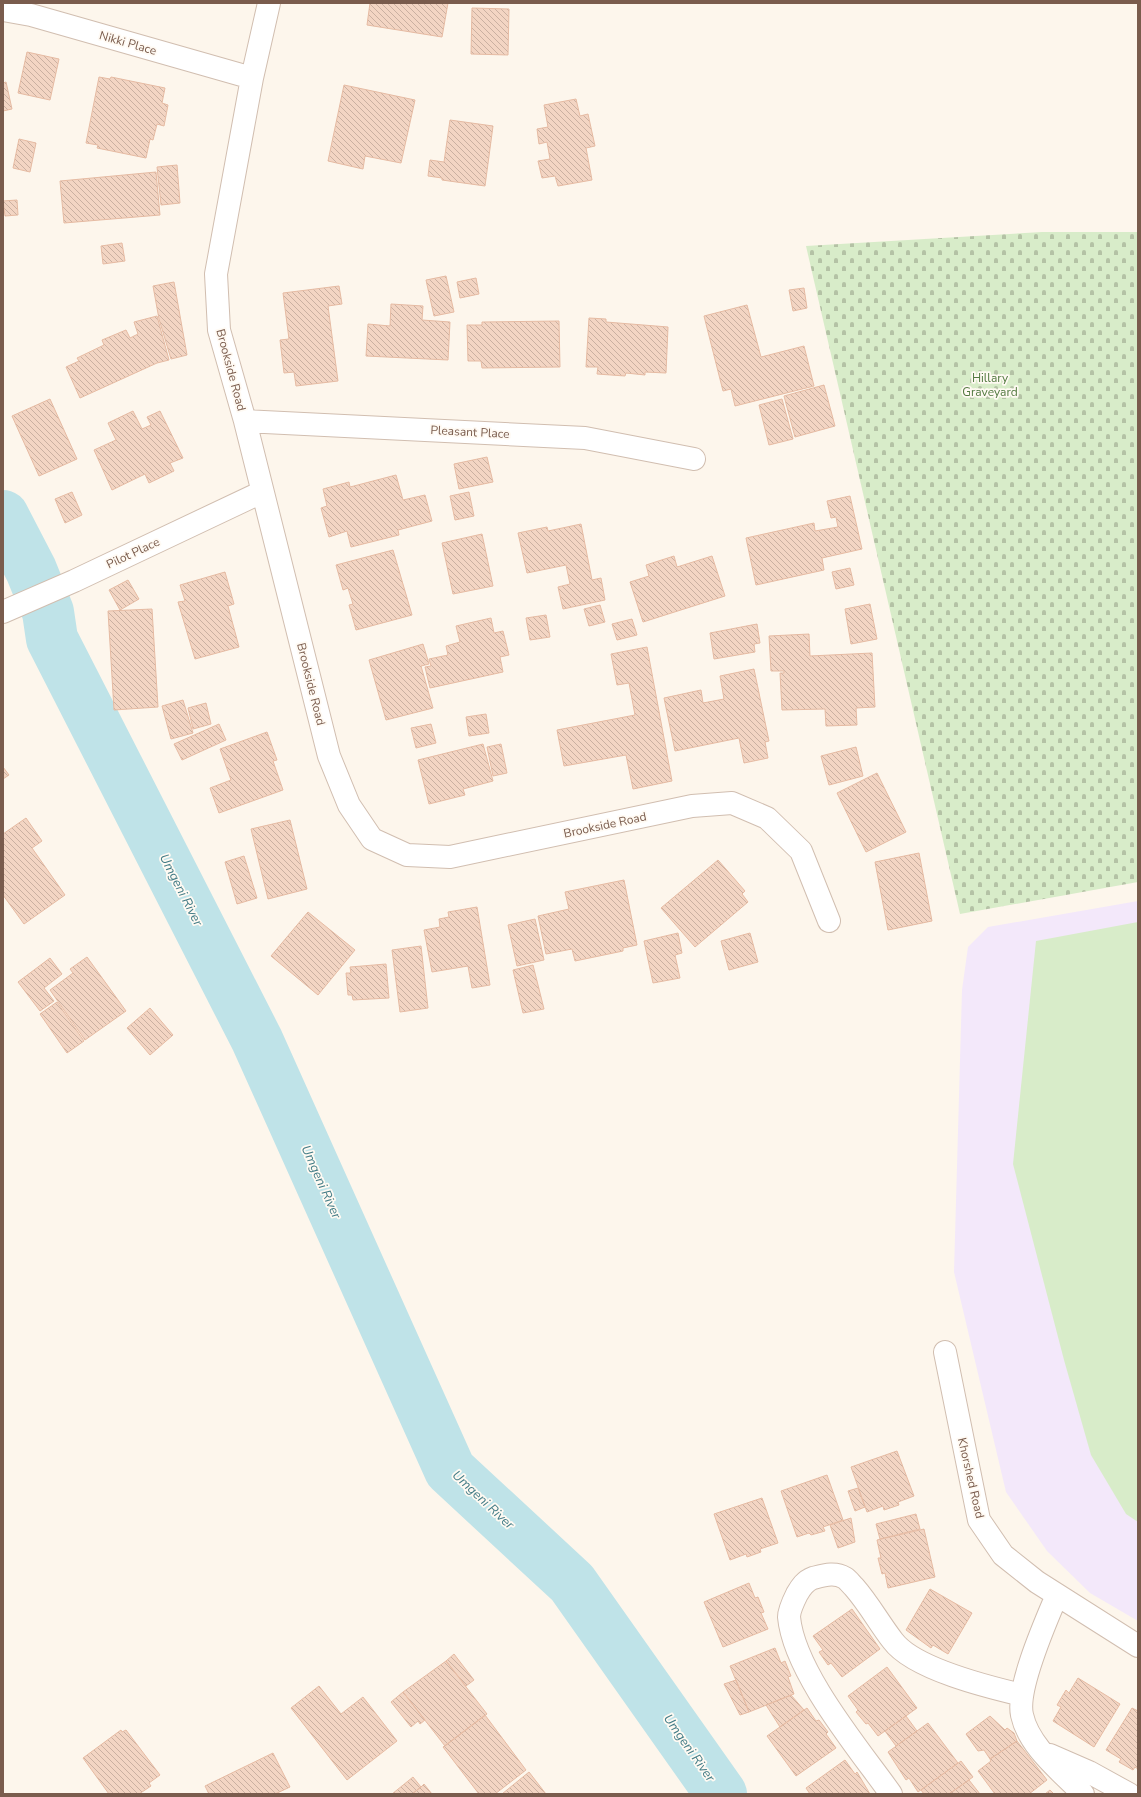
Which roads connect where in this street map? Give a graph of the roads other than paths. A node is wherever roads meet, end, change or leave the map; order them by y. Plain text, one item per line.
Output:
1 (270, 3) edge
2 (3, 10) edge
3 (252, 78) junction
4 (245, 421) junction
5 (694, 459) dead end
6 (262, 492) junction
7 (3, 612) edge
8 (830, 921) dead end
9 (945, 1352) dead end
10 (1057, 1595) junction
11 (1138, 1646) edge
12 (1022, 1695) junction
13 (1040, 1750) junction
14 (890, 1794) edge
15 (1083, 1794) edge
16 (1129, 1794) edge

1 - 3 street, Brookside Road
2 - 3 street, Nikki Place
3 - 4 street, Brookside Road
4 - 5 street, Pleasant Place
4 - 6 street, Brookside Road
6 - 7 street, Pilot Place
6 - 8 street, Brookside Road
9 - 10 street, Khorshed Road
10 - 11 street, Khorshed Road
10 - 12 street
12 - 13 street
12 - 14 street
13 - 15 street
13 - 16 street

